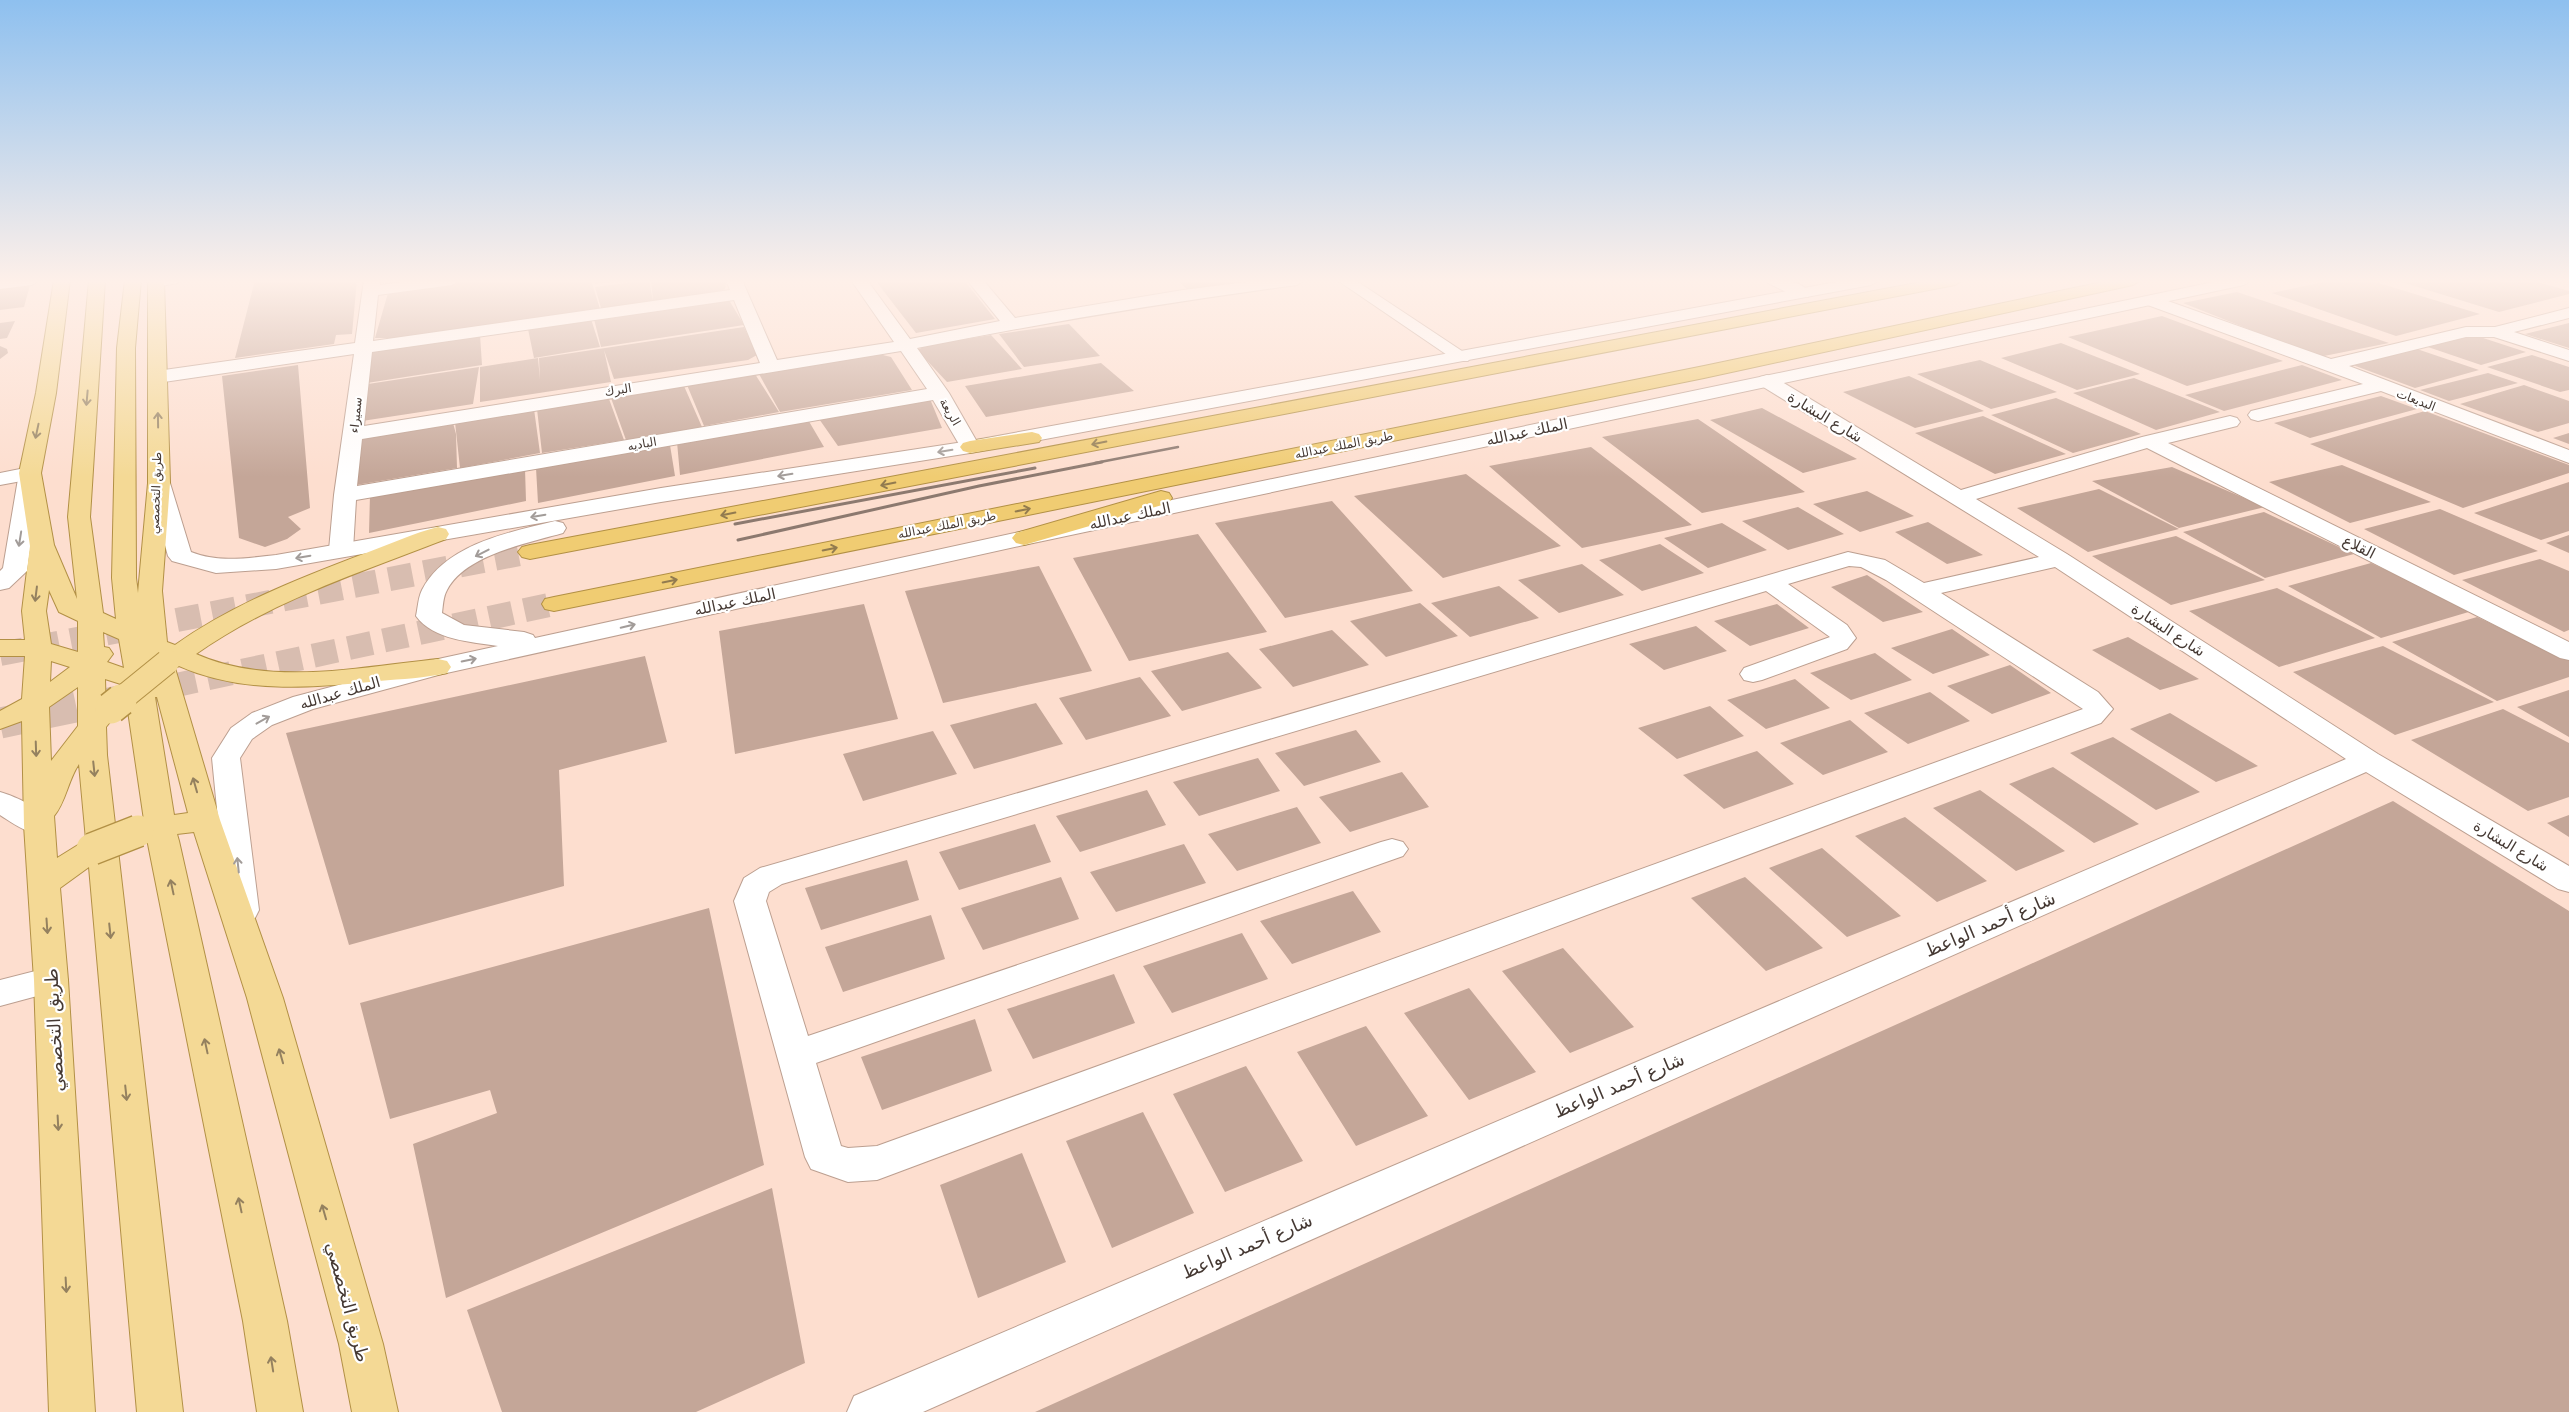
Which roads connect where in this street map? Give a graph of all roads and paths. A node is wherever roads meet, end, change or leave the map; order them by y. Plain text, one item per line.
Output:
1 (53, 346) edge
2 (92, 346) edge
3 (127, 346) edge
4 (156, 346) edge
5 (362, 346) joint
6 (762, 346) edge
7 (901, 346) edge
8 (908, 346) edge
9 (1445, 346) edge
10 (1521, 346) edge
11 (1594, 346) edge
12 (1612, 346) edge
13 (1826, 346) edge
14 (1933, 346) edge
15 (2277, 346) edge
16 (2409, 346) edge
17 (2538, 346) edge
18 (2569, 356) edge
19 (1462, 357) junction
20 (770, 365) junction
21 (2330, 365) junction
22 (1704, 372) junction
23 (157, 377) junction
24 (1767, 381) junction
25 (2378, 386) junction
26 (938, 393) junction
27 (2258, 415) dead end
28 (2230, 422) dead end
29 (354, 434) junction
30 (2149, 441) junction
31 (970, 447) junction
32 (2569, 457) edge
33 (30, 473) junction
34 (0, 479) edge
35 (159, 483) junction
36 (662, 495) junction
37 (345, 496) junction
38 (1957, 498) junction
39 (155, 526) junction
40 (438, 534) junction
41 (1024, 538) junction
42 (42, 546) junction
43 (341, 550) junction
44 (530, 552) tunnel mouth
45 (124, 558) junction
46 (2058, 559) junction
47 (85, 562) junction
48 (1769, 582) junction
49 (0, 583) edge
50 (150, 591) junction
51 (1920, 591) junction
52 (554, 604) tunnel mouth
53 (90, 617) junction
54 (564, 640) junction
55 (147, 642) junction
56 (0, 648) edge
57 (39, 648) junction
58 (2569, 652) edge
59 (90, 664) junction
60 (438, 667) junction
61 (1753, 674) dead end
62 (140, 682) junction
63 (171, 704) junction
64 (35, 705) junction
65 (102, 718) junction
66 (0, 721) edge
67 (2368, 760) junction
68 (0, 802) edge
69 (205, 820) junction
70 (39, 825) junction
71 (149, 828) junction
72 (1392, 850) dead end
73 (2569, 881) edge
74 (44, 884) junction
75 (247, 949) junction
76 (52, 980) junction
77 (0, 993) edge
78 (796, 1055) junction
79 (72, 1412) edge
80 (160, 1412) edge
81 (280, 1412) edge
82 (375, 1412) edge
83 (870, 1412) edge

1 -> 33 main road, طريق التخصصي
2 -> 47 main road
3 - 45 main road
4 - 23 main road, طريق التخصصي
5 - 23 street
5 - 29 street, سميراء
6 - 20 street
7 - 20 street, البرك
8 - 26 street, الريعة
9 - 19 street
10 - 19 street
11 - 31 highway
12 -> 44 highway
13 - 22 highway, طريق الملك عبدالله
14 - 24 street, الملك عبدالله
15 - 21 street, البديعات
16 - 21 street
17 - 18 street
19 - 31 street
20 - 29 street, البرك
21 - 25 street, البديعات
22 - 41 highway
52 -> 22 highway, طريق الملك عبدالله
35 -> 23 main road, طريق التخصصي
24 - 38 street, شارع البشارة
24 - 41 street, الملك عبدالله
25 - 27 street
25 - 32 street, البديعات
26 - 31 street, الريعة
26 - 37 street, الباديه
28 - 30 street
29 - 37 street, سميراء
30 - 38 street
30 - 58 street, القلاع
31 -> 36 street
33 - 34 street
33 - 42 main road, طريق التخصصي
33 -> 49 street
35 - 39 main road, طريق التخصصي
43 -> 35 street
36 -> 40 street
36 -> 54 street
37 - 43 street, سميراء
38 - 46 street, شارع البشارة
39 - 45 main road
39 - 50 main road, طريق التخصصي
40 - 43 street
40 - 55 main road
54 -> 41 street, الملك عبدالله
42 - 47 main road
42 - 53 main road
42 -> 57 main road, طريق التخصصي
45 - 47 main road
45 - 55 main road
46 - 51 street
46 - 67 street, شارع البشارة
47 - 53 main road
48 - 51 street
48 - 61 street
48 - 78 street
50 - 55 main road
50 - 55 main road, طريق التخصصي
51 - 78 street
53 - 55 main road
53 - 59 main road
60 -> 54 street, الملك عبدالله
55 - 59 main road
55 - 60 main road
55 - 62 main road
55 - 63 main road, طريق التخصصي
55 - 65 main road, bridge
56 - 57 main road
57 - 59 main road
57 - 64 main road, طريق التخصصي
59 - 62 main road
59 - 64 main road
59 - 65 main road
75 -> 60 street, الملك عبدالله
62 - 63 main road
62 - 71 main road
69 -> 63 main road, طريق التخصصي
64 - 66 main road
64 -> 70 main road, طريق التخصصي
65 - 70 main road
65 -> 80 main road
67 - 73 street, شارع البشارة
67 - 83 street, شارع أحمد الواعظ
68 - 70 street
69 - 71 main road
69 - 75 main road, طريق التخصصي
70 - 74 main road, طريق التخصصي
71 - 74 main road, bridge
81 -> 71 main road
72 - 78 street
74 -> 76 main road, طريق التخصصي
82 -> 75 main road, طريق التخصصي
76 - 77 street
76 -> 79 main road, طريق التخصصي

